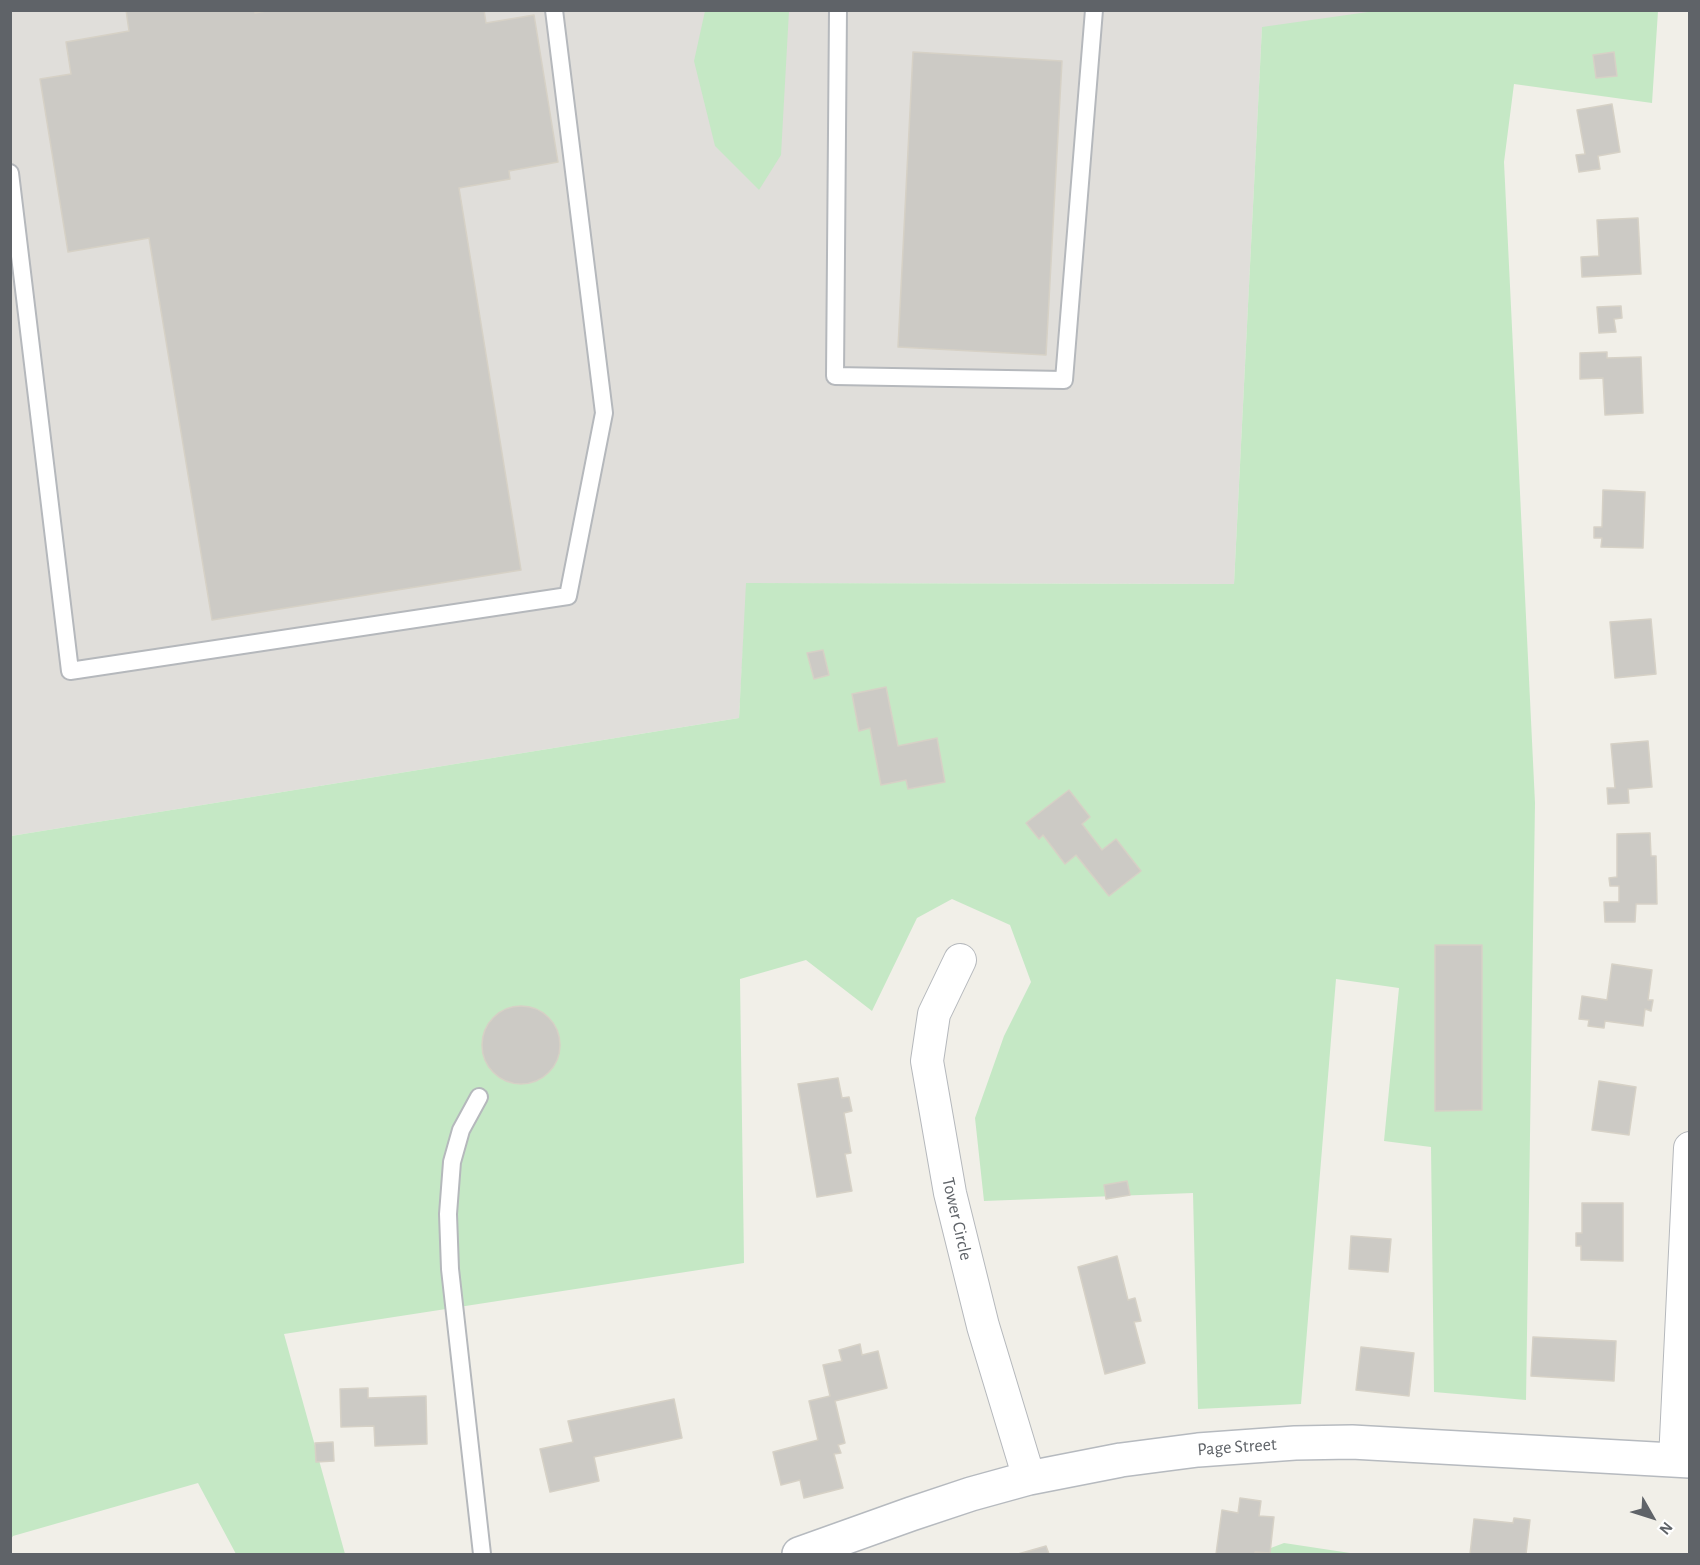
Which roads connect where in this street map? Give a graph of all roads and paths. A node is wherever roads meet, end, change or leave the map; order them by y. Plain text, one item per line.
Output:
1 (554, 10) edge
2 (838, 10) edge
3 (1094, 10) edge
4 (10, 173) edge
5 (960, 960) dead end
6 (479, 1097) dead end
7 (1689, 1148) edge
8 (1682, 1460) edge
9 (1029, 1478) junction
10 (482, 1554) edge
11 (799, 1554) edge

1 - 4 lane
2 - 3 lane
5 - 9 street, Tower Circle
6 - 10 lane
7 - 8 street
8 - 9 main road, Page Street
9 - 11 main road, Page Street

